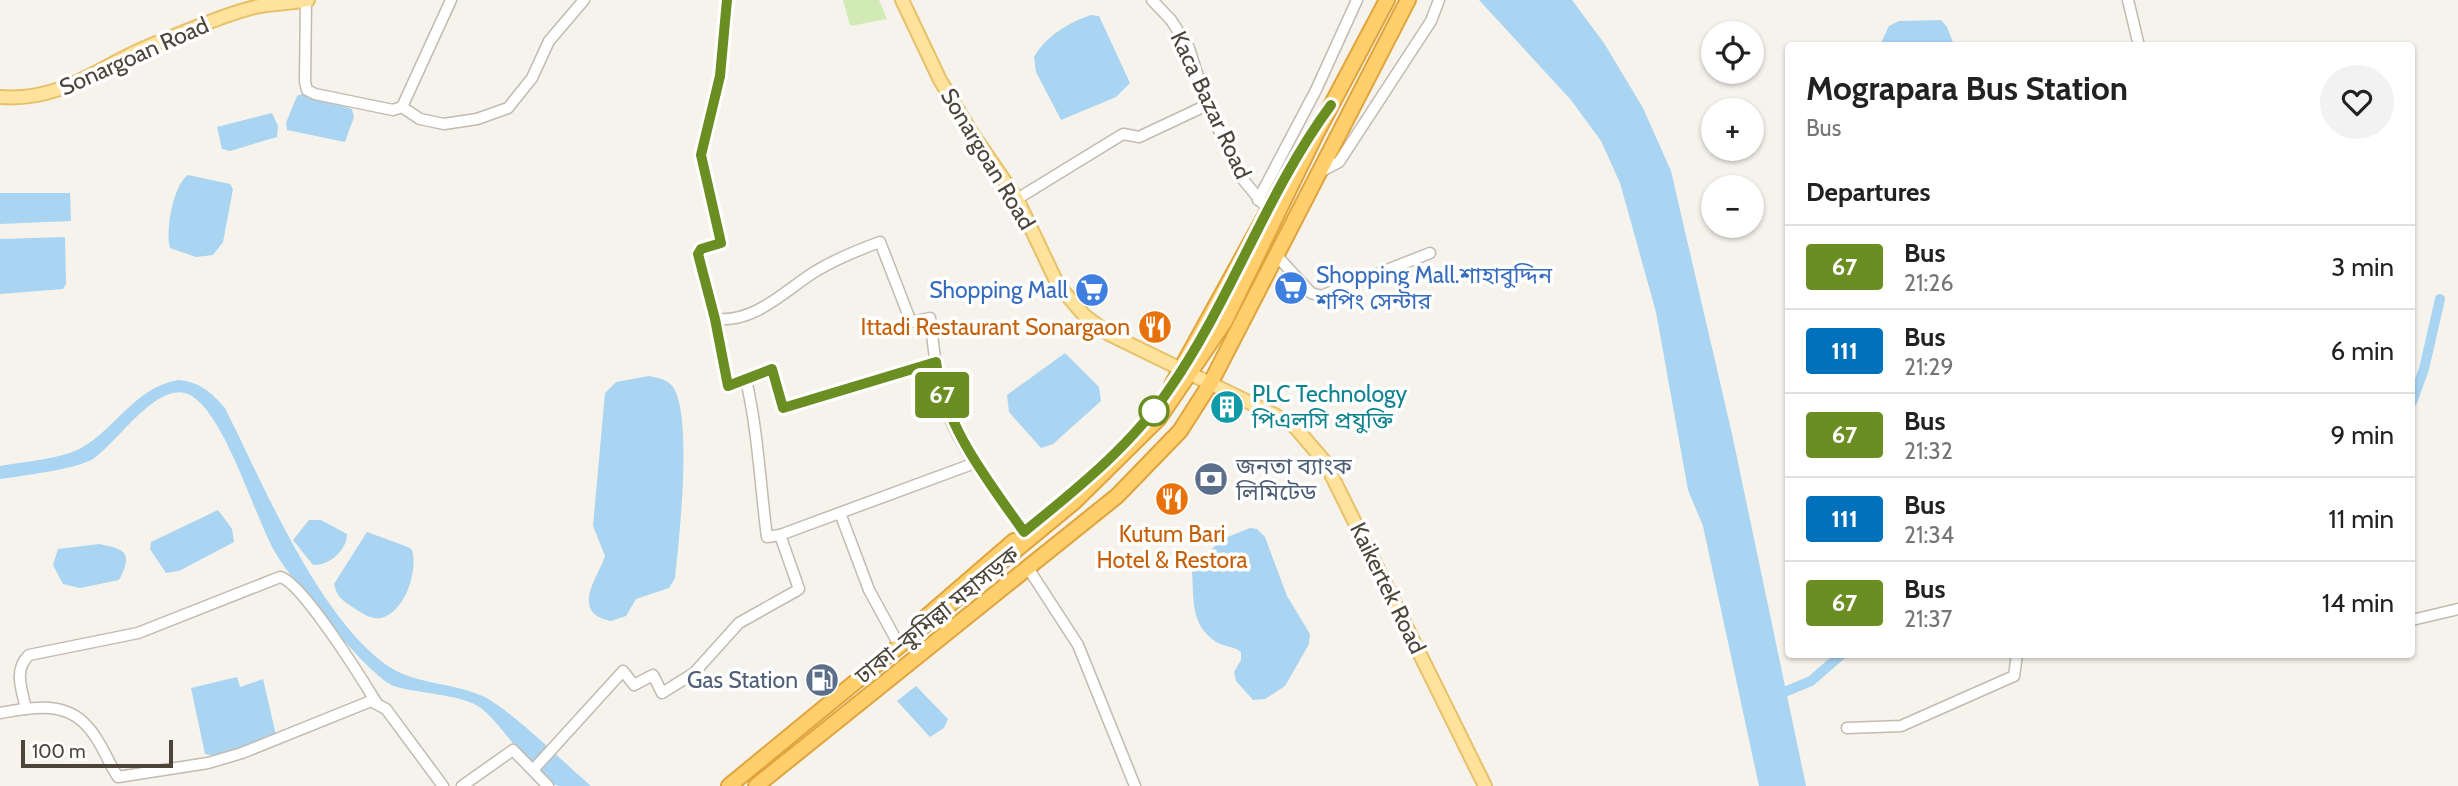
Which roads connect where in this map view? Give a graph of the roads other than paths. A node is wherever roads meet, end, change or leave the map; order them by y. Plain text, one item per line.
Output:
1 (307, 0) edge
2 (451, 0) edge
3 (584, 0) edge
4 (727, 0) edge
5 (902, 0) edge
6 (1152, 0) edge
7 (1357, 0) edge
8 (1387, 0) edge
9 (1408, 0) edge
10 (1439, 0) edge
11 (2128, 0) edge
12 (2138, 42) edge
13 (0, 97) edge
14 (1207, 105) junction
15 (1331, 105) junction
16 (402, 107) junction
17 (1318, 173) junction
18 (1017, 199) junction
19 (1263, 205) junction
20 (1430, 253) dead end
21 (1277, 256) junction
22 (715, 319) junction
23 (936, 362) junction
24 (1185, 373) junction
25 (746, 380) junction
26 (1210, 384) junction
27 (975, 463) junction
28 (841, 513) junction
29 (1024, 532) junction
30 (780, 536) junction
31 (1028, 568) junction
32 (2458, 609) edge
33 (2415, 619) edge
34 (916, 633) junction
35 (899, 645) junction
36 (2016, 658) edge
37 (376, 702) junction
38 (26, 709) junction
39 (0, 713) edge
40 (1847, 728) dead end
41 (533, 771) junction
42 (443, 786) edge
43 (462, 786) edge
44 (548, 786) edge
45 (729, 786) edge
46 (756, 786) edge
47 (1135, 786) edge
48 (1485, 786) edge

1 - 13 main road, Sonargoan Road
1 - 16 street
2 - 16 street
3 - 16 street
4 - 22 street
5 - 18 main road, Sonargoan Road
6 - 14 street, Kaca Bazar Road
7 - 19 street
8 - 15 highway, ঢাকা–কুমিল্লা মহাসড়ক
9 - 17 highway, ঢাকা–কুমিল্লা মহাসড়ক
10 - 17 street
11 - 12 street
14 - 18 street
14 - 19 street, Kaca Bazar Road
15 - 19 highway
15 - 24 highway, ঢাকা–কুমিল্লা মহাসড়ক
17 - 21 highway, ঢাকা–কুমিল্লা মহাসড়ক
18 - 24 main road, Sonargoan Road
19 - 24 highway
20 - 21 street
21 - 26 highway, ঢাকা–কুমিল্লা মহাসড়ক
22 - 23 street
22 - 25 street
23 - 25 street
23 - 27 street
24 - 26 main road, Kaikertek Road
24 - 29 highway
24 - 34 highway, ঢাকা–কুমিল্লা মহাসড়ক
25 - 30 street
26 - 31 highway, ঢাকা–কুমিল্লা মহাসড়ক
26 - 48 main road, Kaikertek Road
27 - 28 street
27 - 29 street
28 - 30 street
28 - 35 street
29 - 34 highway
30 - 41 street
31 - 46 highway, ঢাকা–কুমিল্লা মহাসড়ক
31 - 47 street
32 - 33 street
34 - 35 highway, ঢাকা–কুমিল্লা মহাসড়ক
35 - 45 highway, ঢাকা–কুমিল্লা মহাসড়ক
36 - 40 street
37 - 38 street
37 - 38 street
37 - 42 street
38 - 39 street
41 - 43 street
41 - 44 street

